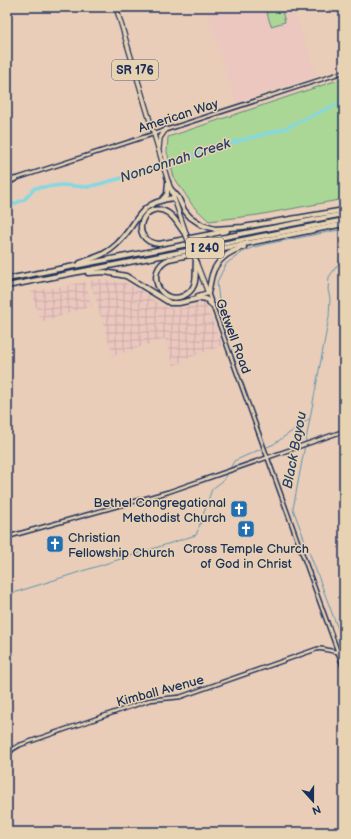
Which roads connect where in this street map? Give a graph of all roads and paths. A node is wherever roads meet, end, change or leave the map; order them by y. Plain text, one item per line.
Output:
1 (116, 7) edge
2 (344, 72) edge
3 (166, 129) junction
4 (153, 134) junction
5 (159, 151) junction
6 (18, 178) junction
7 (7, 180) edge
8 (168, 182) junction
9 (7, 184) edge
10 (170, 188) junction
11 (173, 198) junction
12 (161, 201) junction
13 (344, 210) edge
14 (344, 214) edge
15 (344, 220) edge
16 (344, 224) edge
17 (243, 227) junction
18 (186, 234) junction
19 (267, 240) junction
20 (196, 259) junction
21 (72, 266) junction
22 (65, 275) junction
23 (7, 278) edge
24 (7, 286) edge
25 (208, 293) junction
26 (191, 300) junction
27 (212, 305) junction
28 (344, 431) edge
29 (267, 458) junction
30 (7, 536) edge
31 (344, 651) edge
32 (338, 653) junction
33 (344, 669) edge
34 (7, 756) edge

1 - 4 main road, Getwell Road / SR 176
2 - 3 main road, American Way
3 - 4 main road, American Way
3 - 5 main road
4 - 5 main road, Getwell Road / SR 176
4 - 6 main road, American Way
5 - 8 main road, Getwell Road / SR 176
6 - 7 main road, American Way
6 - 9 main road, American Way
8 - 10 main road, Getwell Road / SR 176
8 - 12 highway
10 - 11 main road, Getwell Road / SR 176
10 - 17 highway
11 - 12 highway
11 - 18 main road, Getwell Road / SR 176
12 - 21 highway
13 - 17 highway
14 - 21 highway, I 240
15 - 22 highway, I 240
16 - 19 highway
17 - 18 highway
18 - 20 main road, Getwell Road / SR 176, bridge
19 - 20 highway
19 - 25 highway
20 - 25 main road, Getwell Road / SR 176
21 - 23 highway, I 240
22 - 24 highway, I 240
22 - 26 highway
25 - 26 highway
25 - 27 main road, Getwell Road
26 - 27 highway
27 - 29 main road, Getwell Road
28 - 29 main road
29 - 30 main road
29 - 32 main road, Getwell Road
31 - 32 main road
32 - 33 main road, Getwell Road
32 - 34 main road, Kimball Avenue

